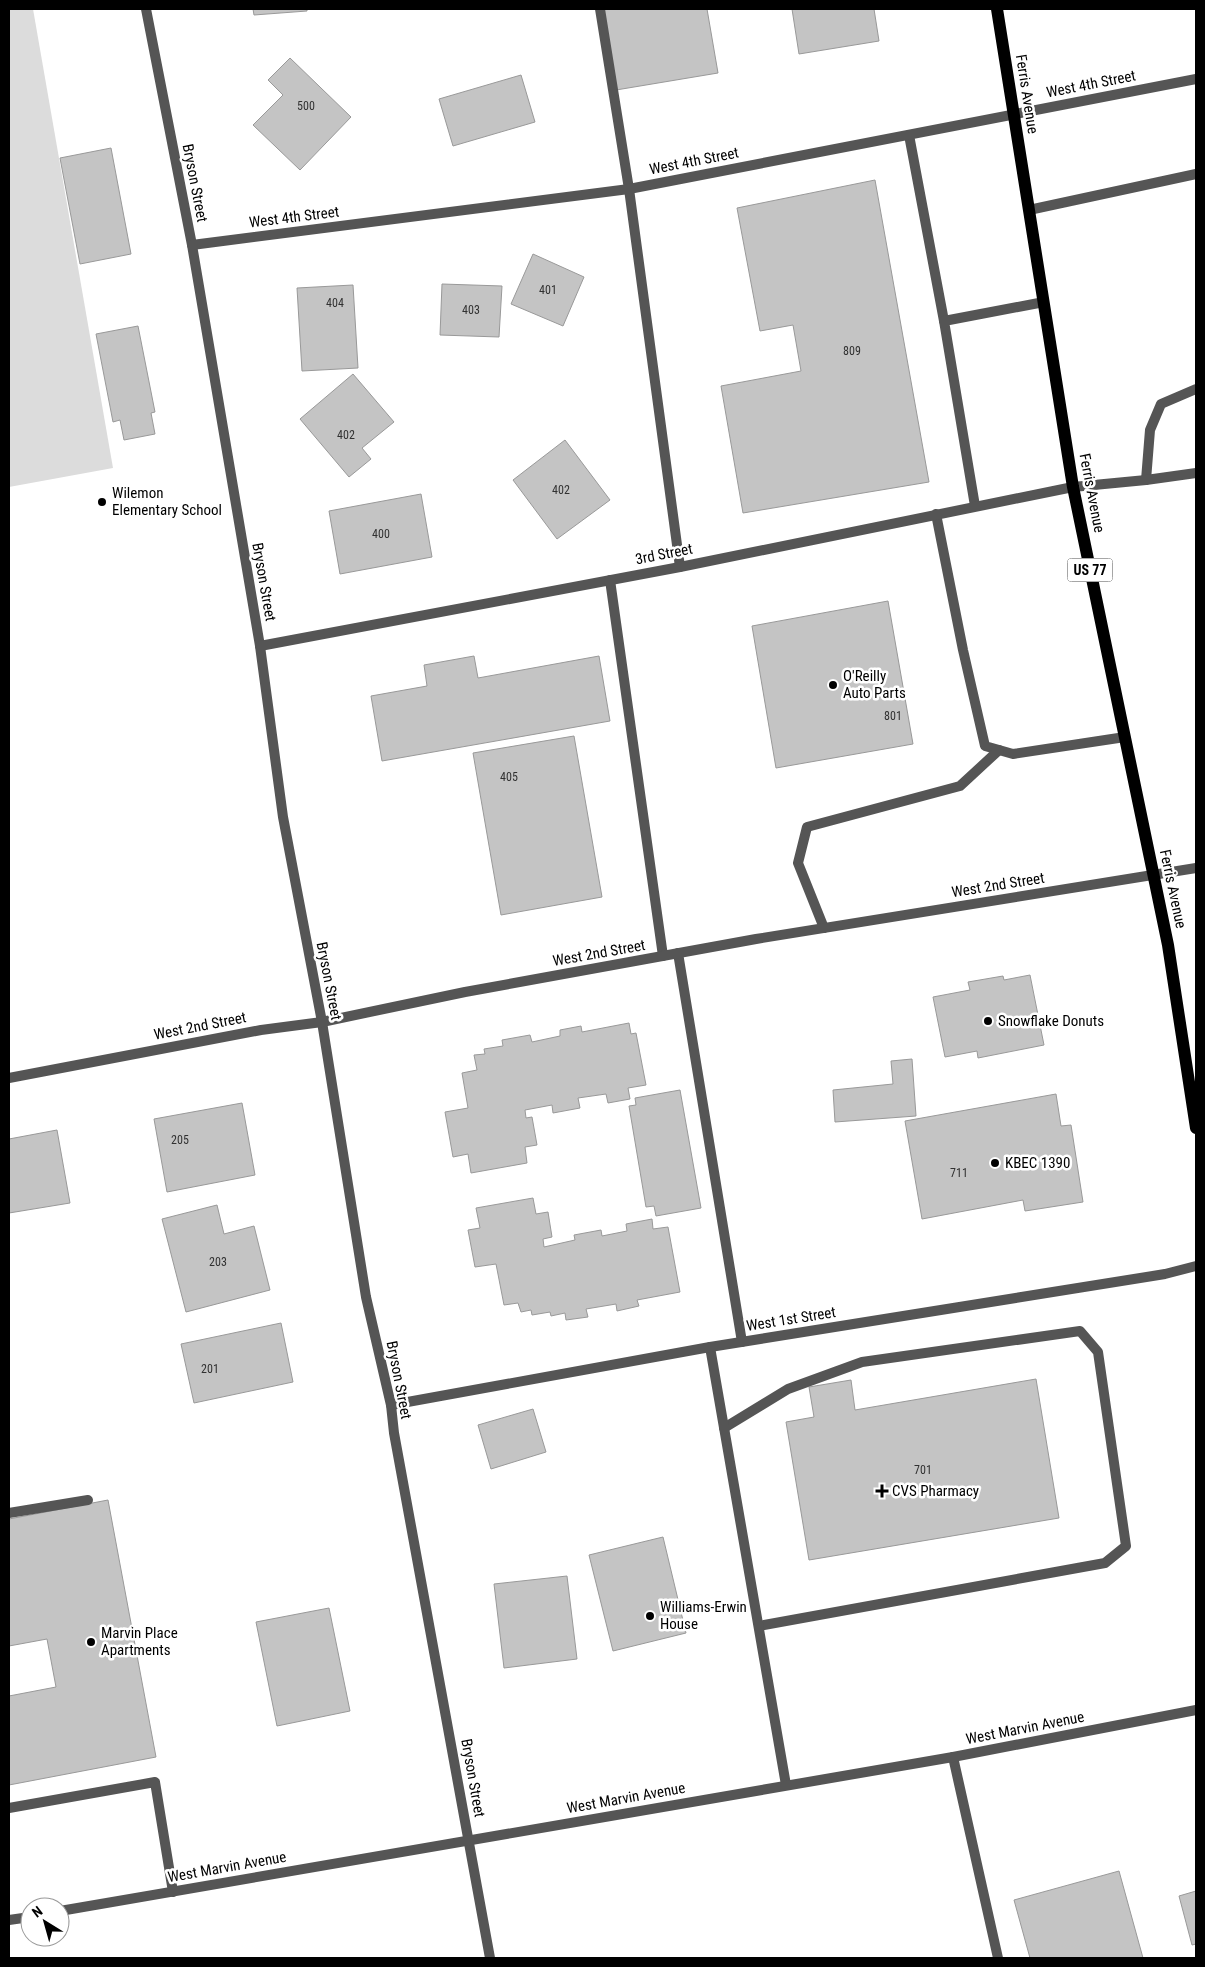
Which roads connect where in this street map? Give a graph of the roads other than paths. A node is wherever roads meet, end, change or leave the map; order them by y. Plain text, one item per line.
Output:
1 (146, 9) edge
2 (600, 9) edge
3 (997, 9) edge
4 (1196, 79) edge
5 (1014, 114) junction
6 (909, 135) junction
7 (1196, 174) edge
8 (629, 189) junction
9 (1029, 210) junction
10 (192, 245) junction
11 (1044, 302) junction
12 (944, 321) junction
13 (1196, 389) edge
14 (1196, 473) edge
15 (1146, 480) junction
16 (1073, 487) junction
17 (975, 506) junction
18 (936, 514) junction
19 (680, 567) junction
20 (610, 580) junction
21 (260, 646) junction
22 (1125, 736) junction
23 (999, 750) junction
24 (1196, 868) edge
25 (1153, 876) junction
26 (824, 928) junction
27 (678, 953) junction
28 (662, 956) junction
29 (322, 1022) junction
30 (9, 1078) edge
31 (1196, 1128) edge
32 (1196, 1266) edge
33 (742, 1342) junction
34 (710, 1347) junction
35 (391, 1405) junction
36 (724, 1428) junction
37 (88, 1500) dead end
38 (9, 1513) edge
39 (759, 1626) junction
40 (1196, 1710) edge
41 (953, 1757) junction
42 (786, 1785) junction
43 (9, 1808) edge
44 (469, 1840) junction
45 (173, 1892) junction
46 (70, 1909) edge
47 (490, 1958) edge
48 (998, 1958) edge

1 - 10 street, Bryson Street
2 - 8 street
3 - 5 main road, Ferris Avenue / US 77
4 - 5 street, West 4th Street
5 - 6 street, West 4th Street
5 - 9 main road, Ferris Avenue / US 77
6 - 8 street, West 4th Street
6 - 12 street
7 - 9 street
8 - 10 street, West 4th Street
8 - 19 street
9 - 11 main road, Ferris Avenue / US 77
10 - 21 street, Bryson Street
11 - 12 street
11 - 16 main road, Ferris Avenue / US 77
12 - 17 street
13 - 15 street
14 - 15 street, 3rd Street
15 - 16 street, 3rd Street
16 - 17 street, 3rd Street
16 - 22 main road, Ferris Avenue / US 77
17 - 18 street, 3rd Street
18 - 19 street, 3rd Street
18 - 23 street
19 - 20 street, 3rd Street
20 - 21 street, 3rd Street
20 - 28 street
21 - 29 street, Bryson Street
22 - 23 street
22 - 25 main road, Ferris Avenue / US 77
23 - 26 street
24 - 25 street, West 2nd Street
25 - 26 street, West 2nd Street
25 - 31 main road, Ferris Avenue / US 77
26 - 27 street, West 2nd Street
27 - 28 street, West 2nd Street
27 - 33 street
28 - 29 street, West 2nd Street
29 - 30 street, West 2nd Street
29 - 35 street, Bryson Street
32 - 33 street, West 1st Street
33 - 34 street, West 1st Street
34 - 35 street, West 1st Street
34 - 36 street
35 - 44 street, Bryson Street
36 - 39 street
36 - 39 street
37 - 38 street
39 - 42 street
40 - 41 street, West Marvin Avenue
41 - 42 street, West Marvin Avenue
41 - 48 street
42 - 44 street, West Marvin Avenue
43 - 45 street
44 - 45 street, West Marvin Avenue
44 - 47 street, Bryson Street
45 - 46 street, West Marvin Avenue

